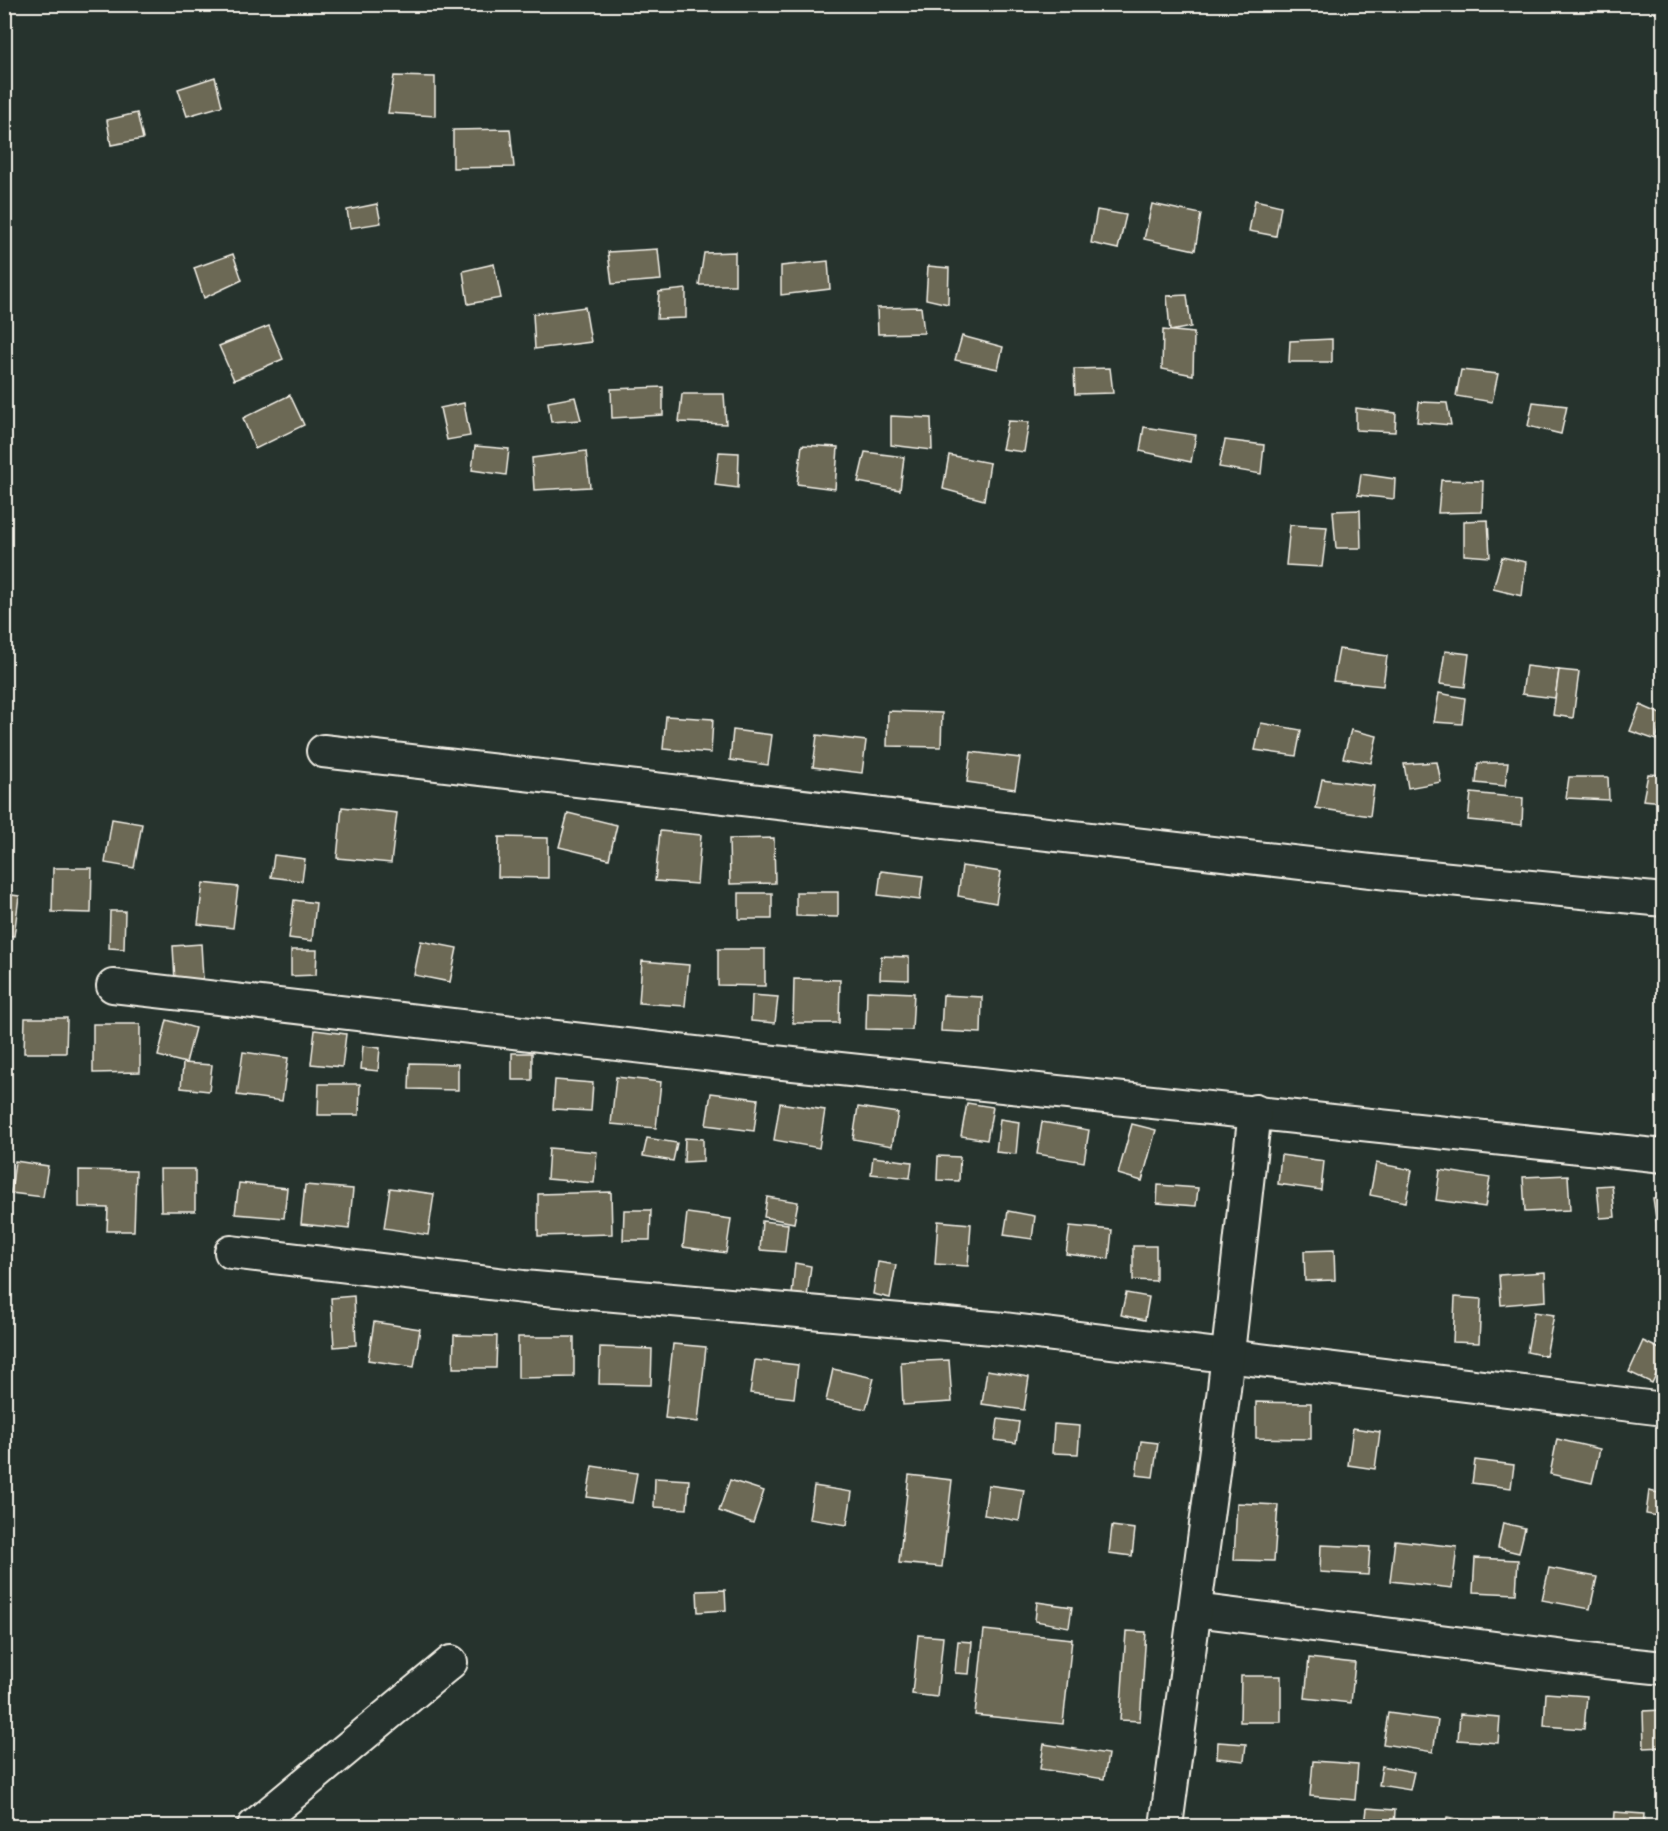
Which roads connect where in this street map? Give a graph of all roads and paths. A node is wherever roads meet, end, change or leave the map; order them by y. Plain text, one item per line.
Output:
1 (323, 751) dead end
2 (1664, 900) edge
3 (113, 986) dead end
4 (1255, 1111) junction
5 (1664, 1156) edge
6 (231, 1252) dead end
7 (1226, 1356) junction
8 (1664, 1409) edge
9 (1196, 1610) junction
10 (451, 1662) dead end
11 (1664, 1668) edge
12 (254, 1827) edge
13 (1166, 1827) edge

1 - 2 street
3 - 4 street
4 - 5 street
4 - 7 street
6 - 7 street
7 - 8 street
7 - 9 street
9 - 11 street
9 - 13 street
10 - 12 street

